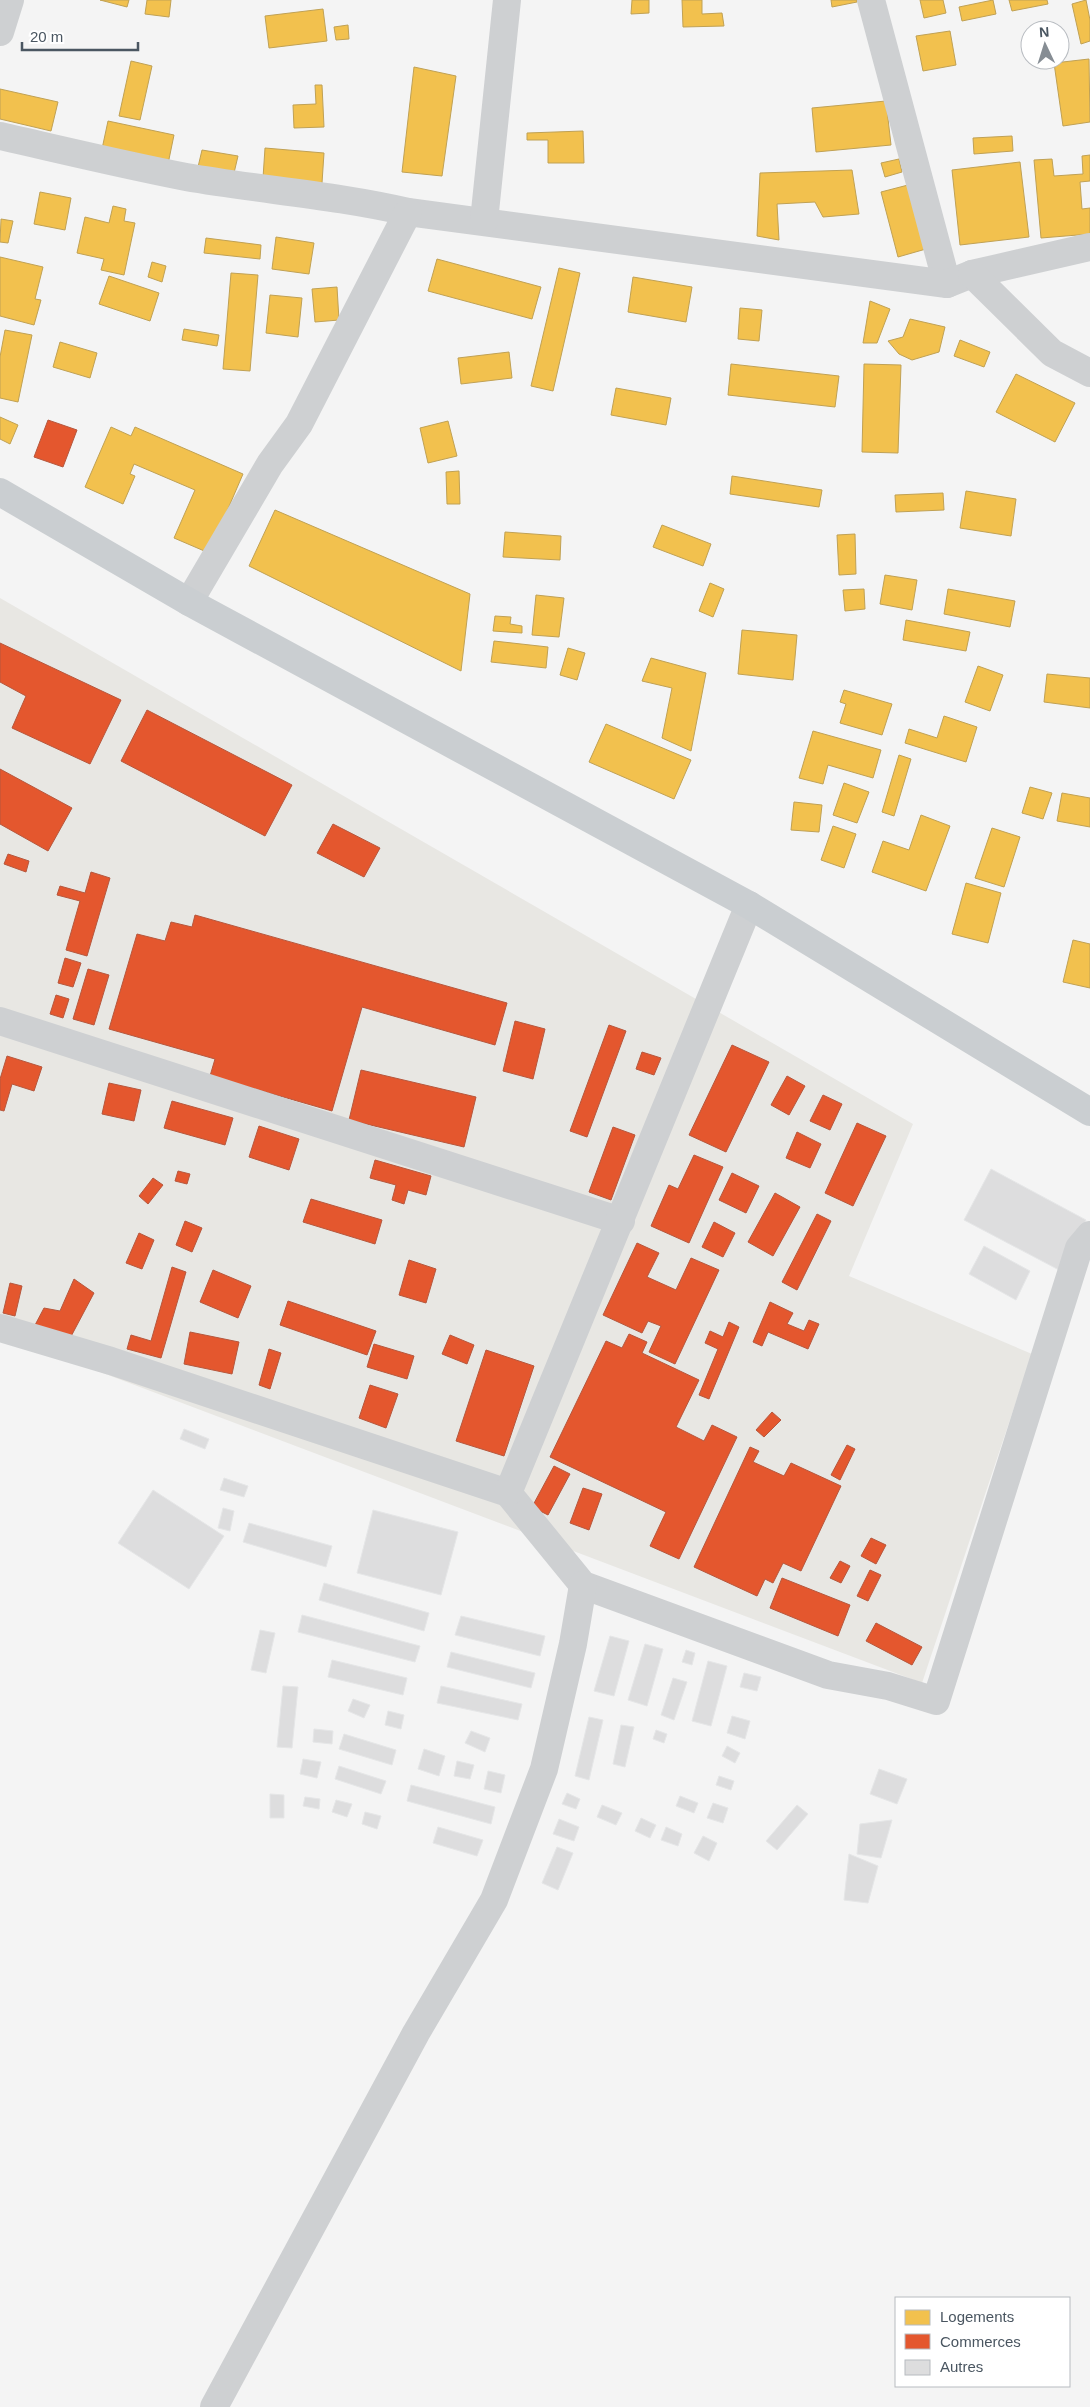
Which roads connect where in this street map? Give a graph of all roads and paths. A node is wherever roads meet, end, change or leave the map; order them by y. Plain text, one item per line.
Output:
1 (10, 0) edge
2 (507, 0) edge
3 (870, 0) edge
4 (0, 32) edge
5 (0, 136) edge
6 (408, 212) junction
7 (484, 221) junction
8 (1090, 247) edge
9 (972, 274) junction
10 (947, 284) junction
11 (1090, 373) edge
12 (0, 492) edge
13 (189, 602) junction
14 (749, 905) junction
15 (0, 1021) edge
16 (1090, 1112) edge
17 (622, 1221) junction
18 (1090, 1235) edge
19 (0, 1328) edge
20 (508, 1493) junction
21 (583, 1585) junction
22 (214, 2407) edge

1 - 4 street
2 - 7 street
3 - 10 street
5 - 6 street
6 - 7 street
6 - 13 street
7 - 10 street
8 - 9 street
9 - 10 street
9 - 11 street
12 - 13 main road
13 - 14 main road
14 - 16 main road
14 - 17 street
15 - 17 street
17 - 20 street
18 - 21 street
19 - 20 street
20 - 21 street
21 - 22 street

